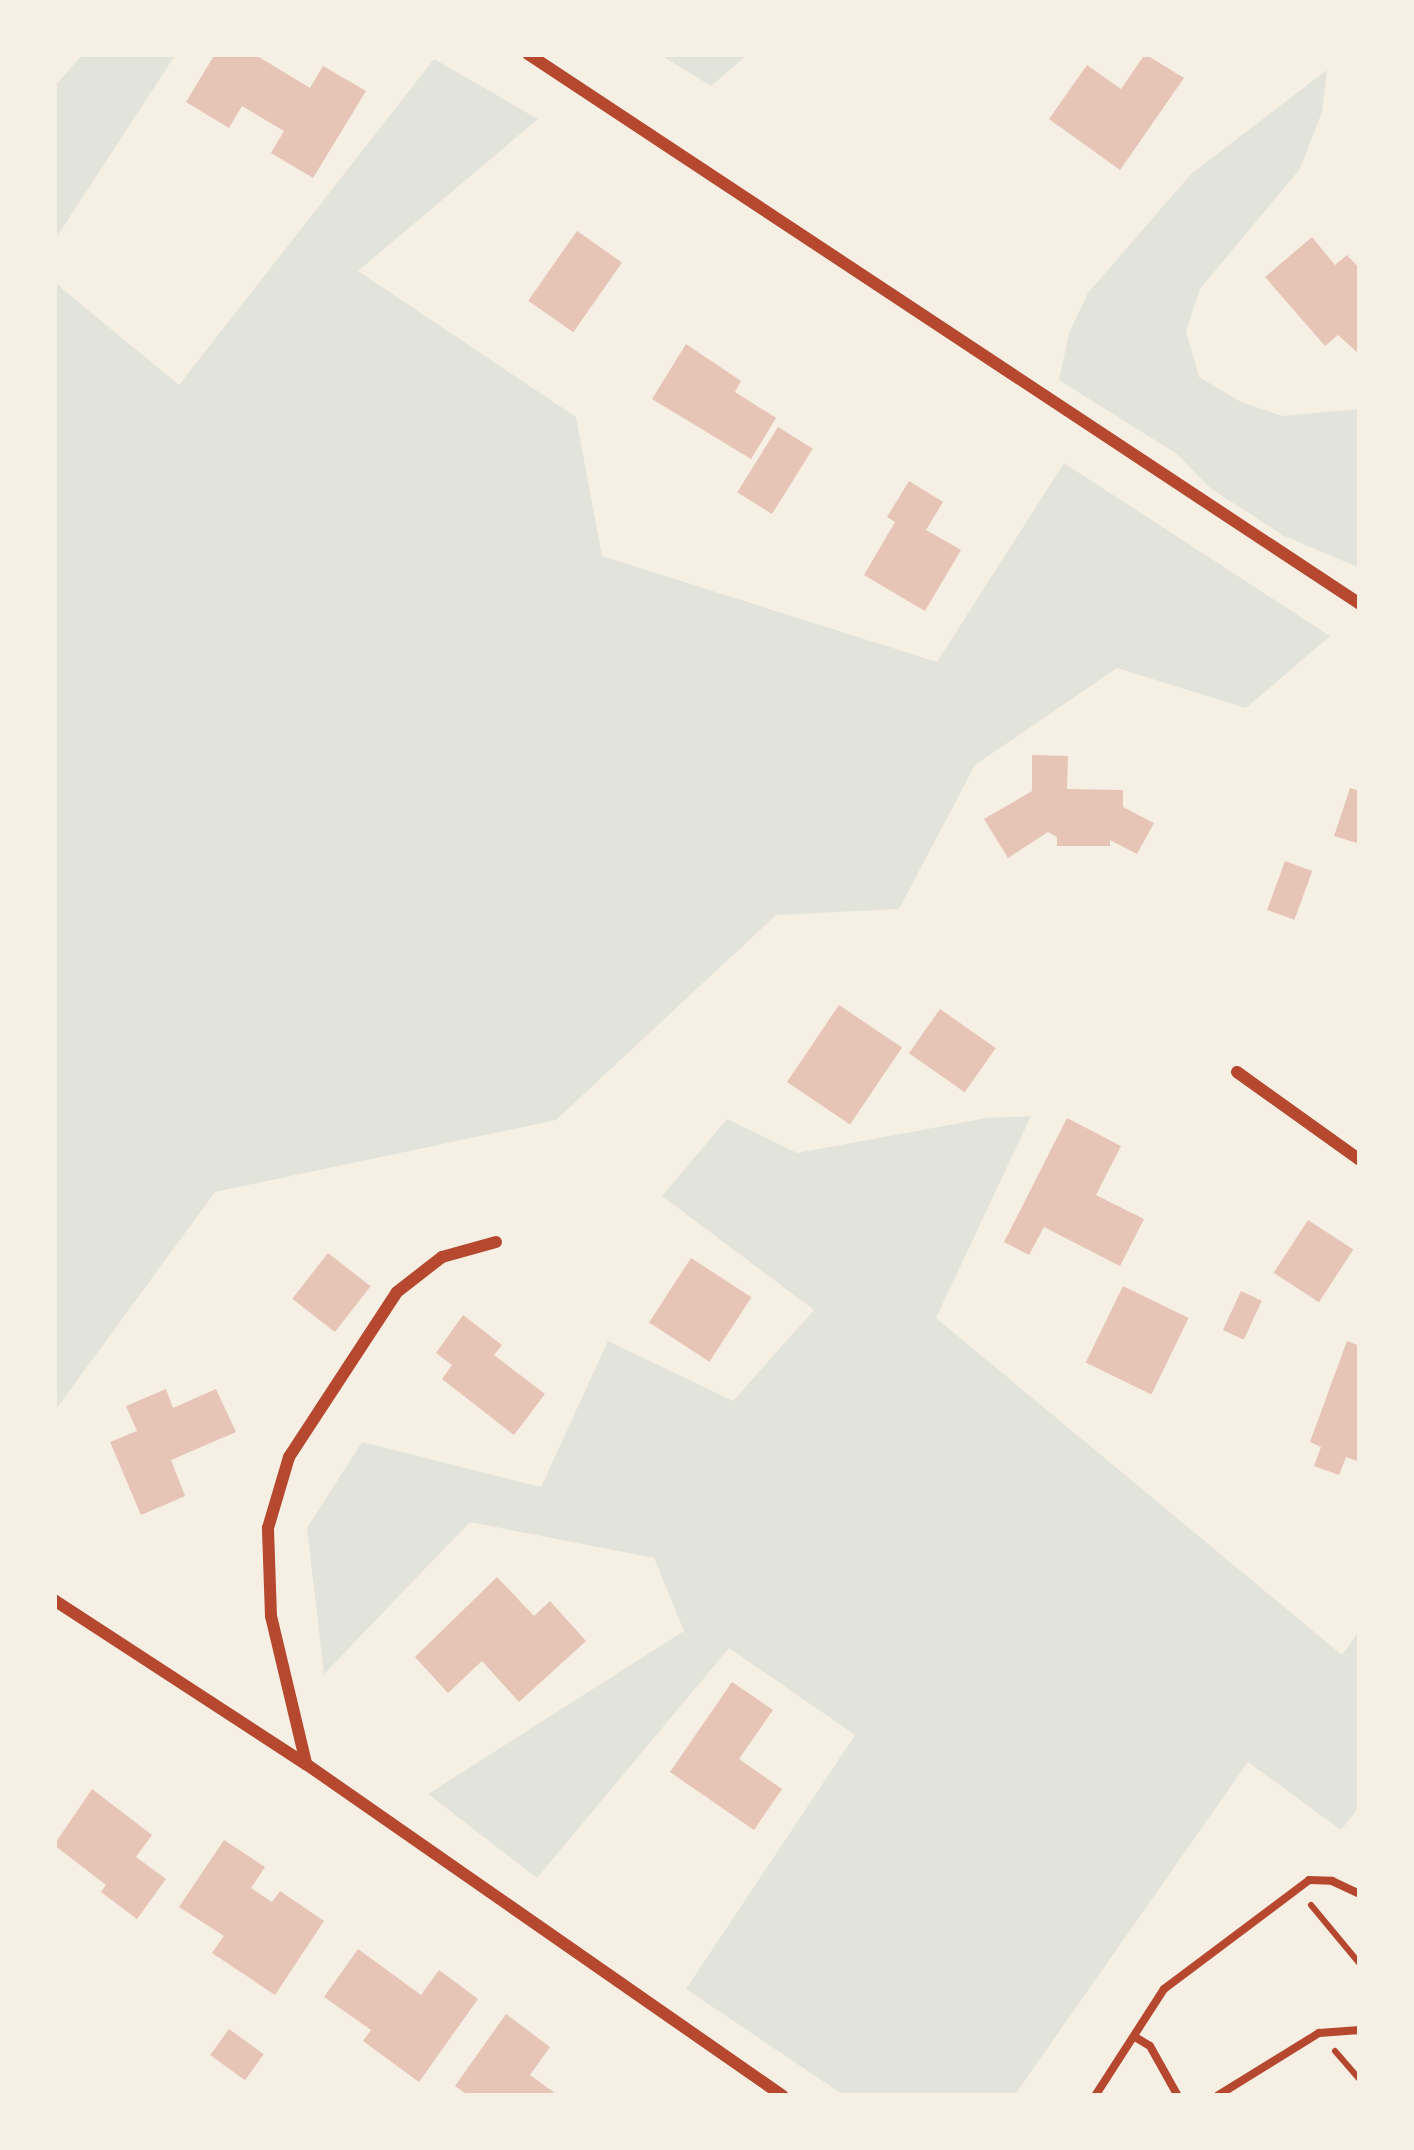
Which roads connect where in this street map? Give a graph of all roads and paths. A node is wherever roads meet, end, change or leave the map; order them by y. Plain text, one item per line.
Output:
1 (528, 54) edge
2 (1360, 604) edge
3 (1237, 1072) dead end
4 (1360, 1160) edge
5 (496, 1242) dead end
6 (54, 1600) edge
7 (307, 1764) junction
8 (1298, 1888) junction
9 (1360, 1894) edge
10 (1360, 1964) edge
11 (1360, 2030) edge
12 (1319, 2033) junction
13 (1135, 2038) junction
14 (1360, 2080) edge
15 (783, 2096) edge
16 (1095, 2096) edge
17 (1178, 2096) edge
18 (1217, 2096) edge

1 - 2 street
3 - 4 street
5 - 7 street
6 - 7 street
7 - 15 street
8 - 9 lane
8 - 10 path
8 - 13 lane
11 - 12 lane
12 - 14 path
12 - 18 lane
13 - 16 lane
13 - 17 lane

